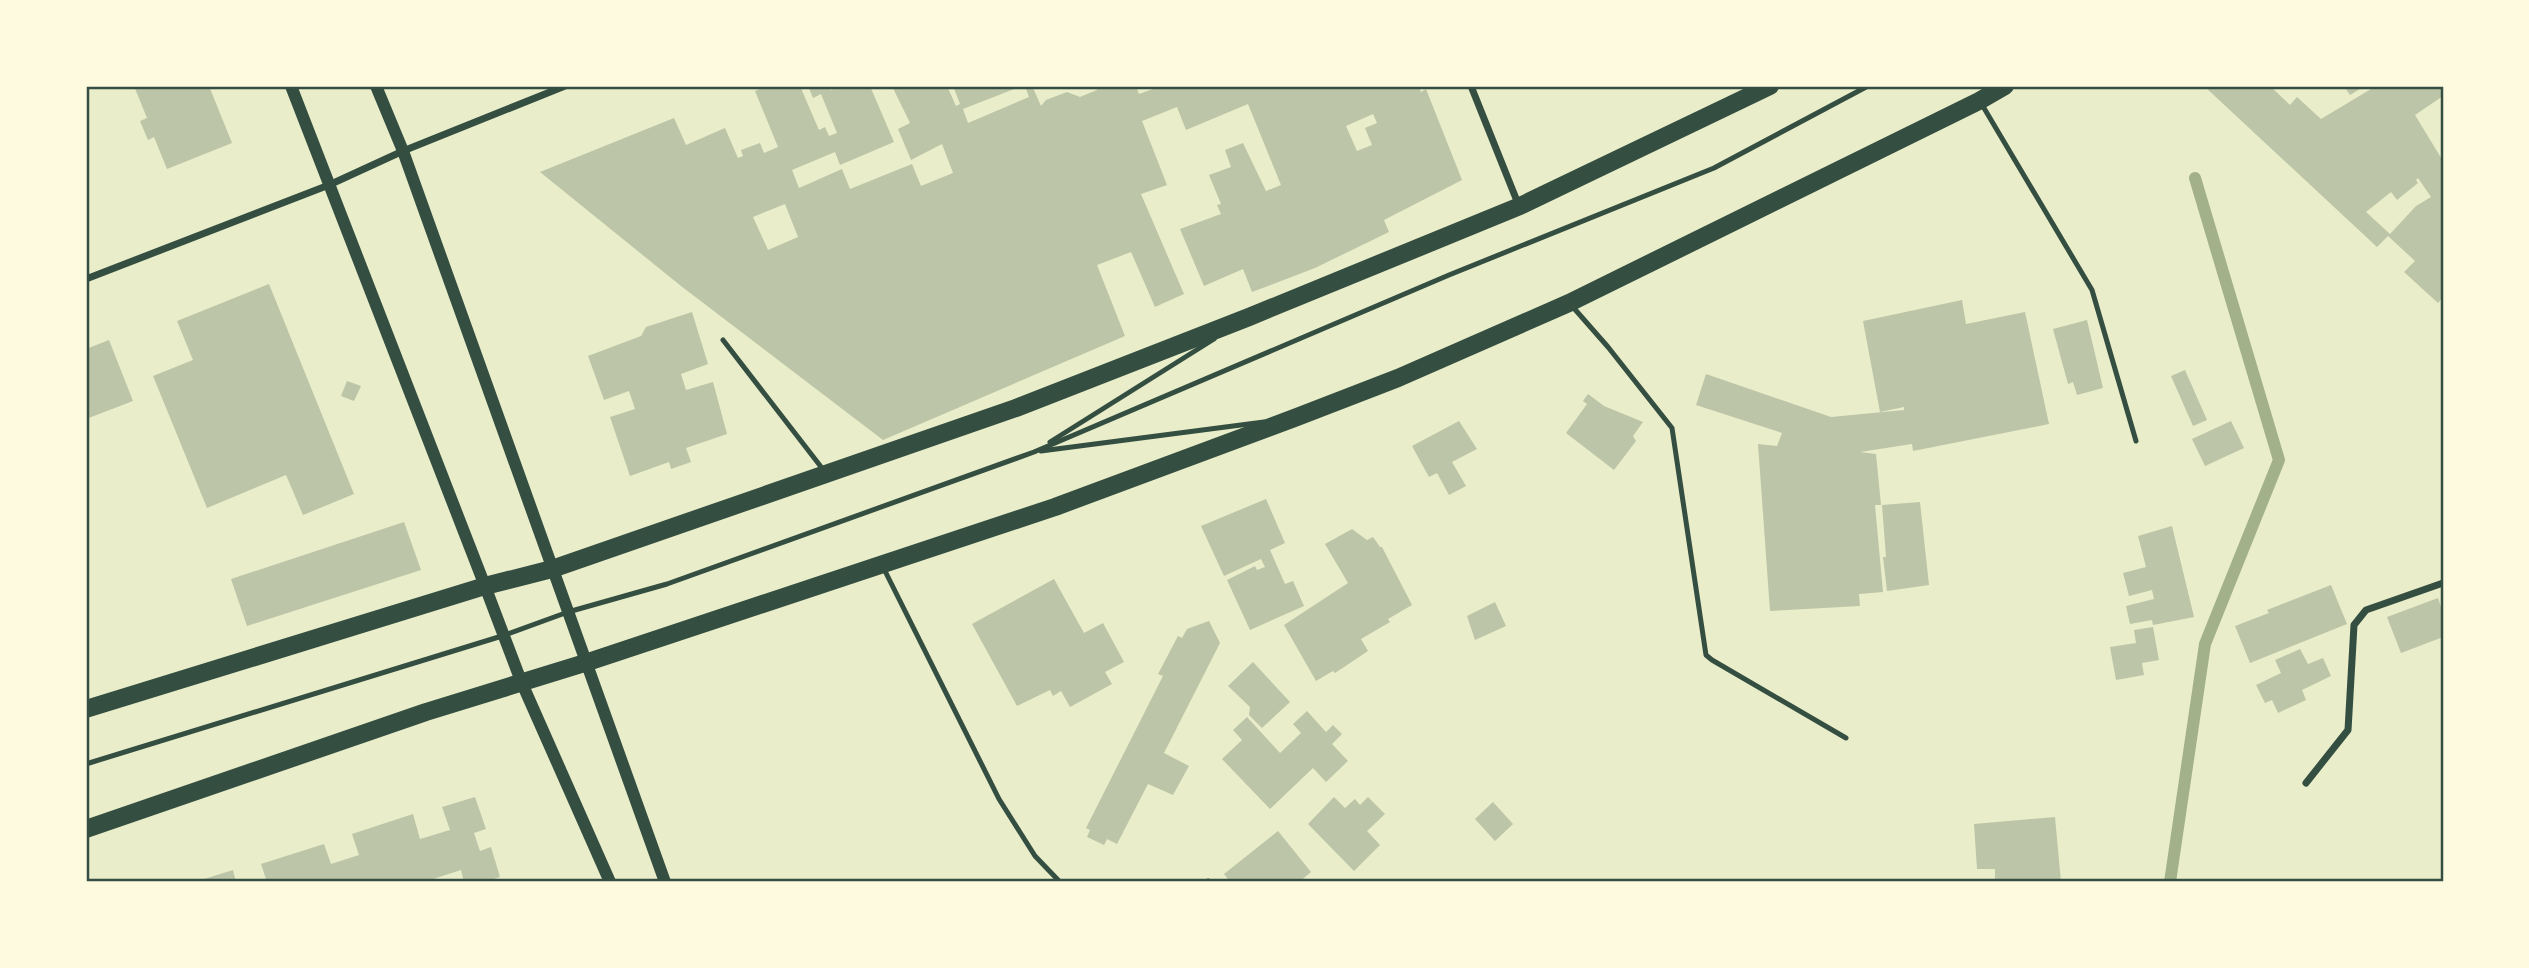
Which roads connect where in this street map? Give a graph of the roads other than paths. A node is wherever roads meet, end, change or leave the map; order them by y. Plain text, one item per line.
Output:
1 (291, 86) edge
2 (376, 86) edge
3 (565, 86) edge
4 (1471, 86) edge
5 (1770, 86) edge
6 (1868, 86) edge
7 (2004, 86) edge
8 (1979, 100) junction
9 (404, 151) junction
10 (329, 185) junction
11 (1520, 206) junction
12 (86, 279) edge
13 (1569, 303) junction
14 (1249, 317) junction
15 (723, 340) dead end
16 (1297, 417) junction
17 (2136, 441) dead end
18 (1034, 452) junction
19 (827, 474) junction
20 (882, 564) junction
21 (552, 569) junction
22 (2443, 583) edge
23 (485, 586) junction
24 (568, 612) junction
25 (502, 636) junction
26 (588, 662) junction
27 (521, 681) junction
28 (86, 709) edge
29 (1846, 738) dead end
30 (86, 764) edge
31 (2306, 783) dead end
32 (86, 829) edge
33 (610, 882) edge
34 (665, 882) edge
35 (1060, 882) edge

1 - 10 street
2 - 9 street
3 - 9 street
4 - 11 street
5 - 11 main road
6 - 18 lane
7 - 8 main road
8 - 13 main road
8 - 17 lane
9 - 10 street
9 - 21 street
10 - 12 street
10 - 23 street
11 - 14 main road
13 - 16 main road
13 - 29 lane
14 - 18 lane
14 - 19 main road
15 - 19 lane
16 - 18 lane
16 - 20 main road
18 - 24 lane
19 - 21 main road
20 - 26 main road
20 - 35 lane
21 - 23 main road
21 - 24 street
22 - 31 street
23 - 25 street
23 - 28 main road
24 - 25 lane
24 - 26 street
25 - 27 street
25 - 30 lane
26 - 27 main road
26 - 34 street
27 - 32 main road
27 - 33 street

